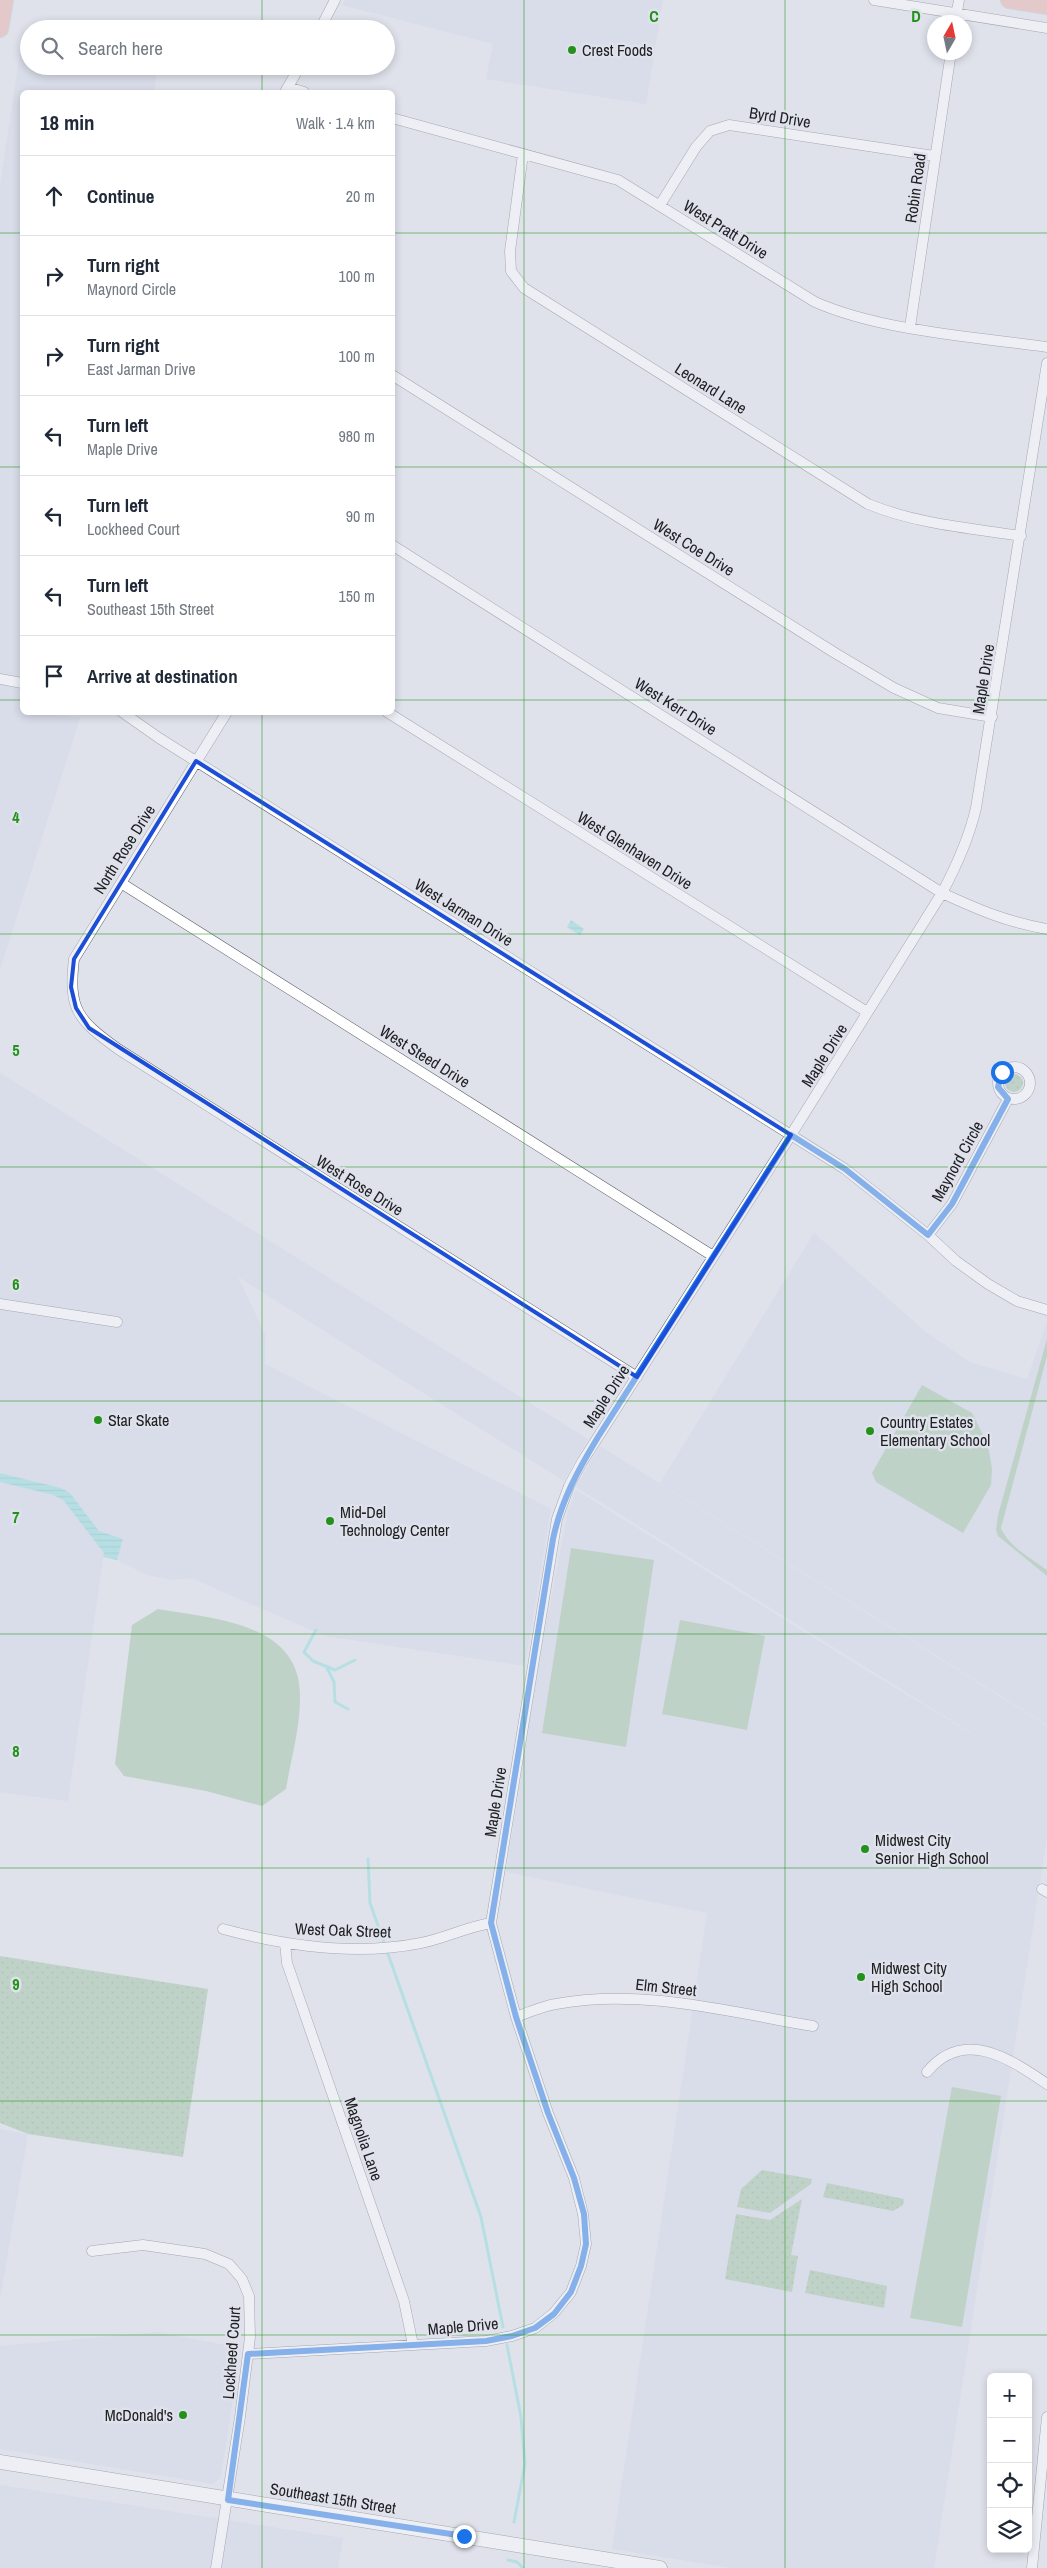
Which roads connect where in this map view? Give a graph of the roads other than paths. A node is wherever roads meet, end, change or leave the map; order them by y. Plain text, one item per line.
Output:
1 (5, 0) edge
2 (335, 0) edge
3 (874, 0) edge
4 (959, 0) edge
5 (1009, 0) edge
6 (1047, 6) edge
7 (942, 15) edge
8 (956, 15) edge
9 (325, 20) edge
10 (972, 20) edge
11 (1047, 28) edge
12 (0, 29) edge
13 (950, 60) edge
14 (295, 75) edge
15 (286, 90) edge
16 (395, 119) edge
17 (523, 154) junction
18 (934, 156) junction
19 (660, 205) junction
20 (910, 327) junction
21 (1047, 348) edge
22 (1047, 363) edge
23 (395, 377) edge
24 (1021, 536) junction
25 (395, 547) edge
26 (0, 679) edge
27 (20, 683) edge
28 (127, 715) edge
29 (225, 715) edge
30 (392, 715) edge
31 (992, 717) junction
32 (196, 761) junction
33 (121, 882) junction
34 (942, 893) junction
35 (1047, 928) edge
36 (76, 1008) joint
37 (867, 1012) junction
38 (1008, 1099) dead end
39 (791, 1135) junction
40 (928, 1235) junction
41 (713, 1256) junction
42 (0, 1304) edge
43 (1047, 1310) edge
44 (117, 1322) dead end
45 (637, 1377) junction
46 (491, 1923) junction
47 (223, 1929) dead end
48 (285, 1943) junction
49 (516, 2017) junction
50 (813, 2026) dead end
51 (927, 2072) dead end
52 (1047, 2084) edge
53 (92, 2251) dead end
54 (413, 2345) junction
55 (248, 2354) junction
56 (1047, 2417) edge
57 (1044, 2456) edge
58 (0, 2462) edge
59 (228, 2500) junction
60 (216, 2568) edge
61 (660, 2568) edge
62 (1032, 2568) edge

1 - 12 main road
2 - 9 street
3 - 7 street
4 - 8 street
5 - 6 main road
10 - 11 street
13 - 18 street, Robin Road
14 - 15 street
16 - 17 street, West Pratt Drive
17 - 19 street, West Pratt Drive
17 - 24 street, Leonard Lane
18 - 19 street, Byrd Drive
18 - 20 street, Robin Road
19 - 20 street, West Pratt Drive
20 - 21 street, West Pratt Drive
22 - 24 street, Maple Drive
23 - 31 street, West Coe Drive
24 - 31 street, Maple Drive
25 - 34 street, West Kerr Drive
26 - 27 street
28 - 32 street, West Jarman Drive
29 - 32 street, North Rose Drive
30 - 37 street, West Glenhaven Drive
31 - 34 street, Maple Drive
32 - 33 street, North Rose Drive
32 - 39 street, West Jarman Drive
33 - 36 street, North Rose Drive
33 - 41 street, West Steed Drive
34 - 35 street, West Kerr Drive
34 - 37 street, Maple Drive
36 - 45 street, West Rose Drive
37 - 39 street, Maple Drive
38 - 40 street, Maynord Circle
39 - 40 street, West Jarman Drive
39 - 41 street, Maple Drive
40 - 43 street, West Jarman Drive
41 - 45 street, Maple Drive
42 - 44 street
45 - 46 street, Maple Drive
46 - 48 street, West Oak Street
46 - 49 street, Maple Drive
47 - 48 street, West Oak Street
48 - 54 street, Magnolia Lane
49 - 50 street, Elm Street
49 - 54 street, Maple Drive
51 - 52 street
53 - 55 street, Lockheed Court
54 - 55 street, Maple Drive
55 - 59 street, Lockheed Court
56 - 57 street
57 - 62 street
58 - 59 main road, Southeast 15th Street
59 - 60 street, Lockheed Court
59 - 61 main road, Southeast 15th Street

